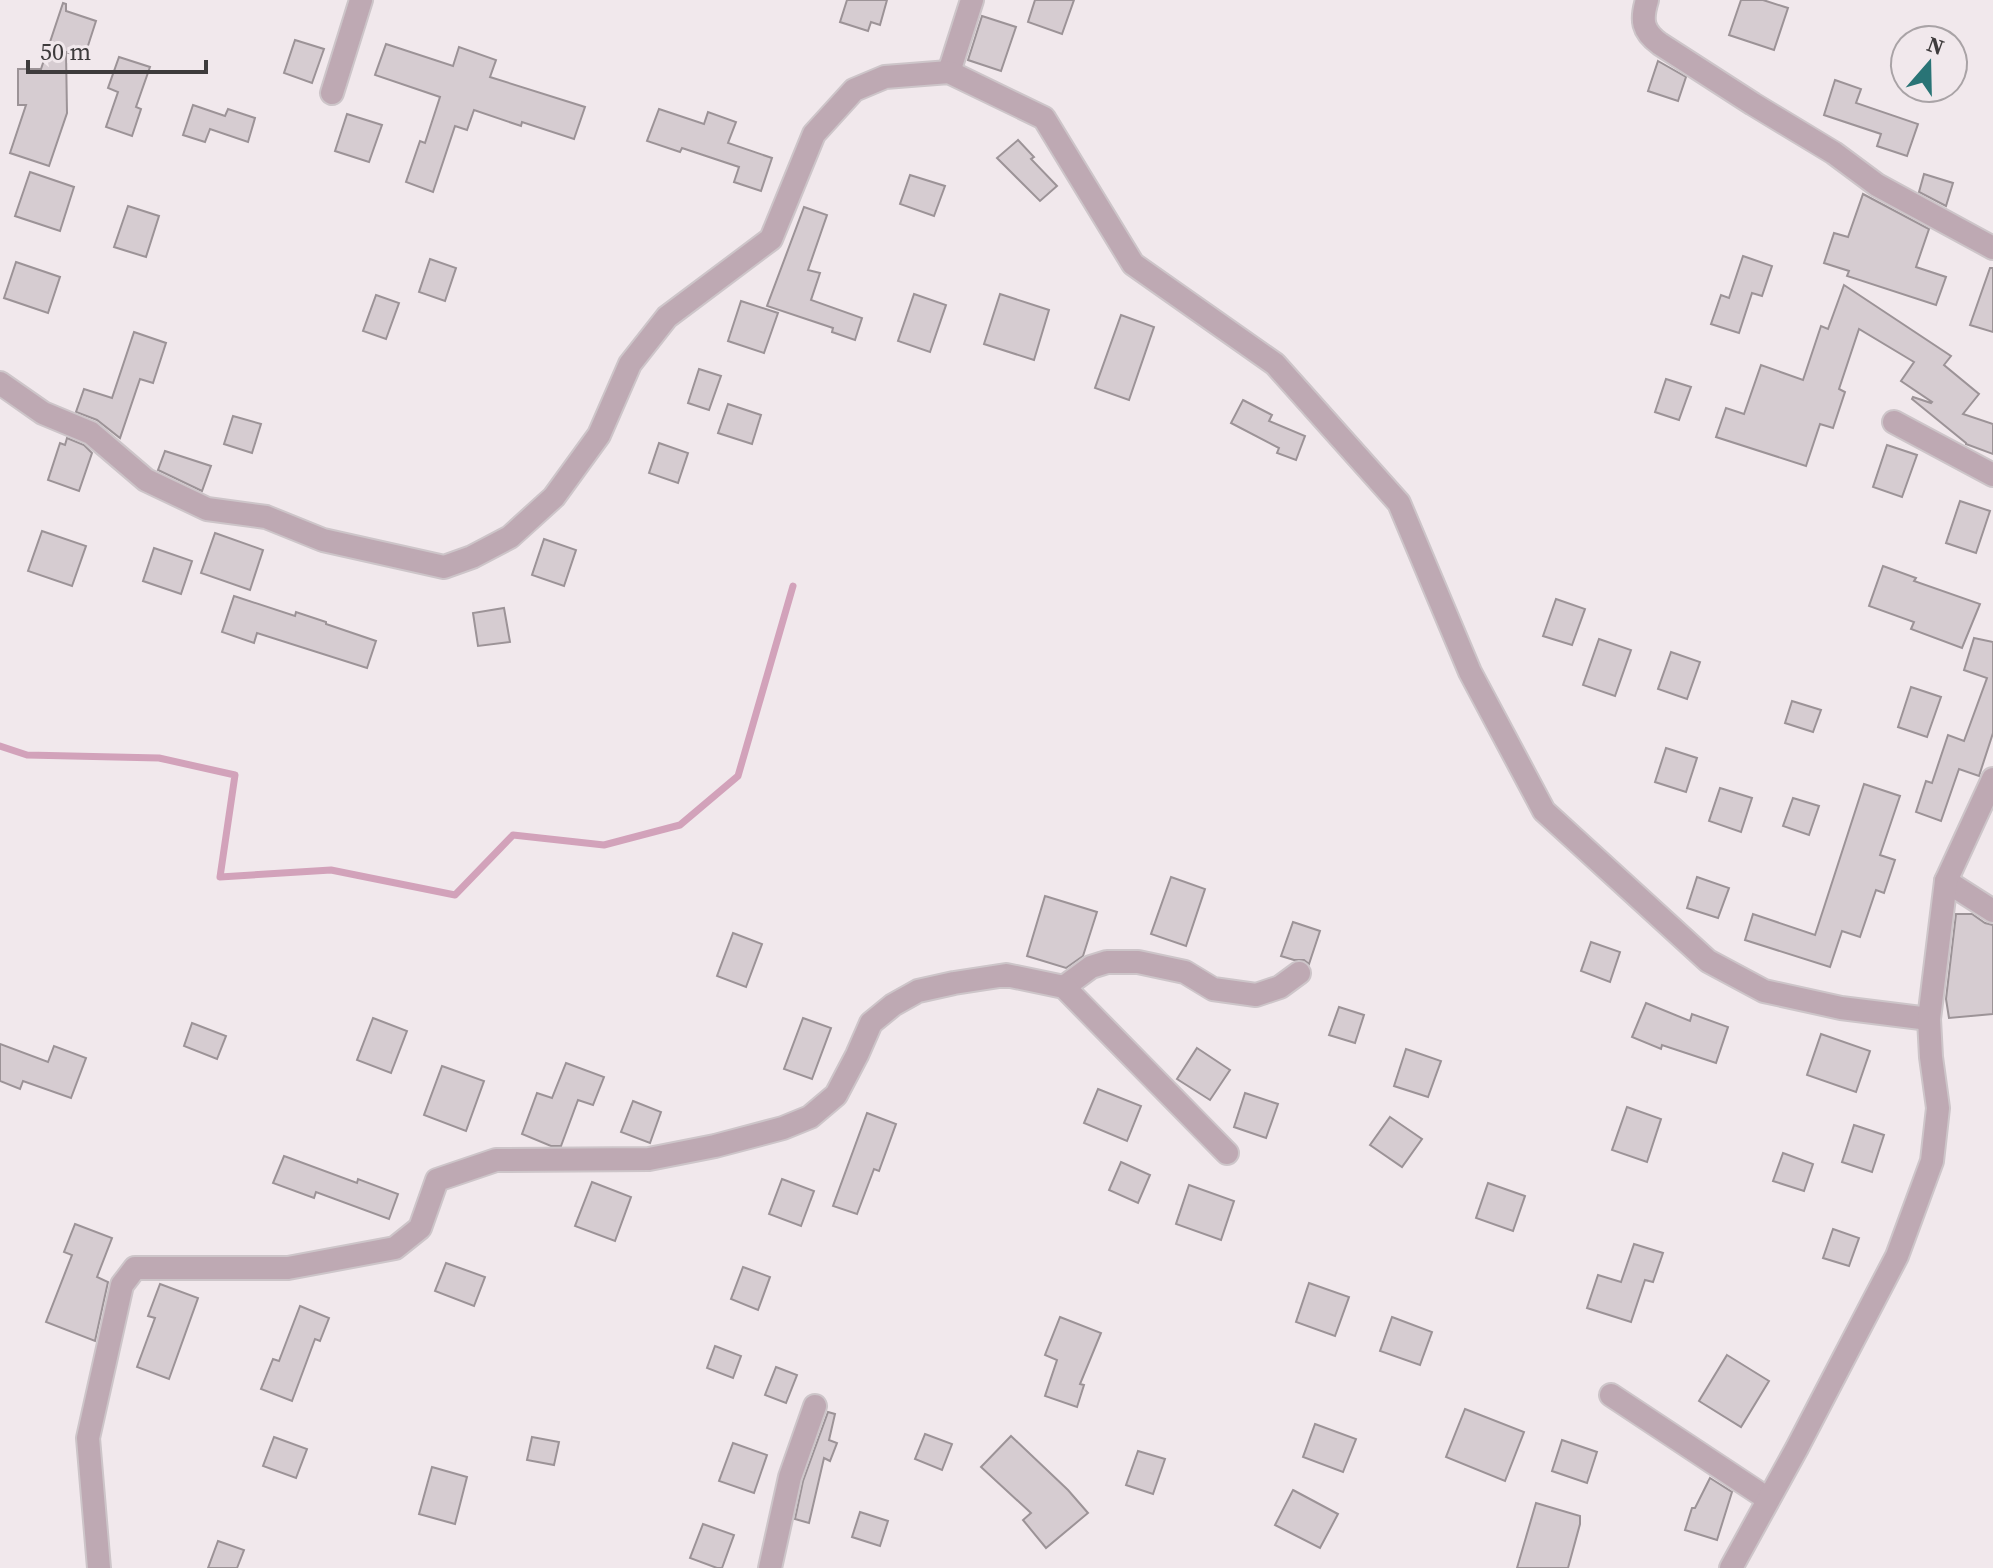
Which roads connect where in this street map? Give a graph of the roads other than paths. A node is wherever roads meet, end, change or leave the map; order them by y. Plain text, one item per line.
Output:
1 (361, 0) edge
2 (972, 0) edge
3 (1647, 0) edge
4 (949, 72) junction
5 (332, 93) dead end
6 (1993, 248) edge
7 (0, 383) edge
8 (1894, 422) dead end
9 (1993, 475) edge
10 (1993, 779) edge
11 (1946, 881) junction
12 (1993, 911) edge
13 (1299, 973) dead end
14 (1064, 987) junction
15 (1929, 1019) junction
16 (1227, 1153) dead end
17 (1611, 1395) dead end
18 (815, 1406) dead end
19 (1768, 1499) junction
20 (99, 1568) edge
21 (770, 1568) edge
22 (1731, 1568) edge

1 - 5 street
2 - 4 street
3 - 6 street
4 - 7 street
4 - 15 street
8 - 9 street
10 - 11 street
11 - 12 street
11 - 15 street
13 - 14 street
14 - 16 street
14 - 20 street
15 - 19 street
17 - 19 street
18 - 21 street
19 - 22 street

